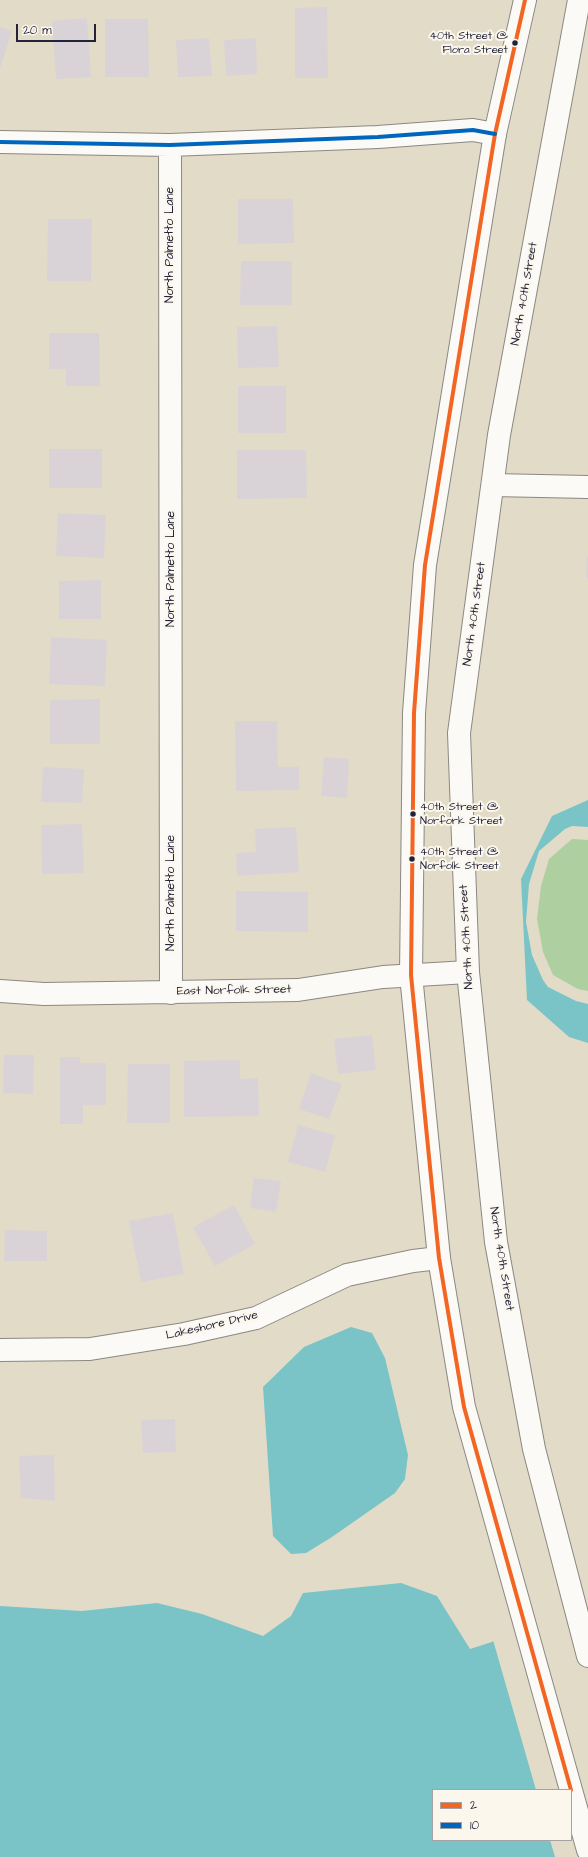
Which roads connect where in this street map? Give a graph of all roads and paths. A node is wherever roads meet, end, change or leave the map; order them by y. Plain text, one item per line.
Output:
1 (525, 0) edge
2 (579, 0) edge
3 (495, 134) junction
4 (0, 142) edge
5 (170, 145) junction
6 (492, 485) junction
7 (588, 487) edge
8 (468, 972) junction
9 (411, 975) junction
10 (0, 991) edge
11 (171, 993) junction
12 (439, 1258) junction
13 (0, 1350) edge
14 (588, 1656) edge
15 (571, 1789) edge
16 (572, 1794) edge
17 (588, 1850) edge

1 - 3 main road
2 - 6 main road, North 40th Street
3 - 5 main road
3 - 9 main road
4 - 5 main road
5 - 11 main road, North Palmetto Lane
6 - 7 main road
6 - 8 main road, North 40th Street
8 - 9 main road, East Norfolk Street
8 - 14 main road, North 40th Street
9 - 11 main road, East Norfolk Street
9 - 12 main road
10 - 11 main road, East Norfolk Street
12 - 13 main road, Lakeshore Drive
12 - 15 main road
16 - 17 main road

